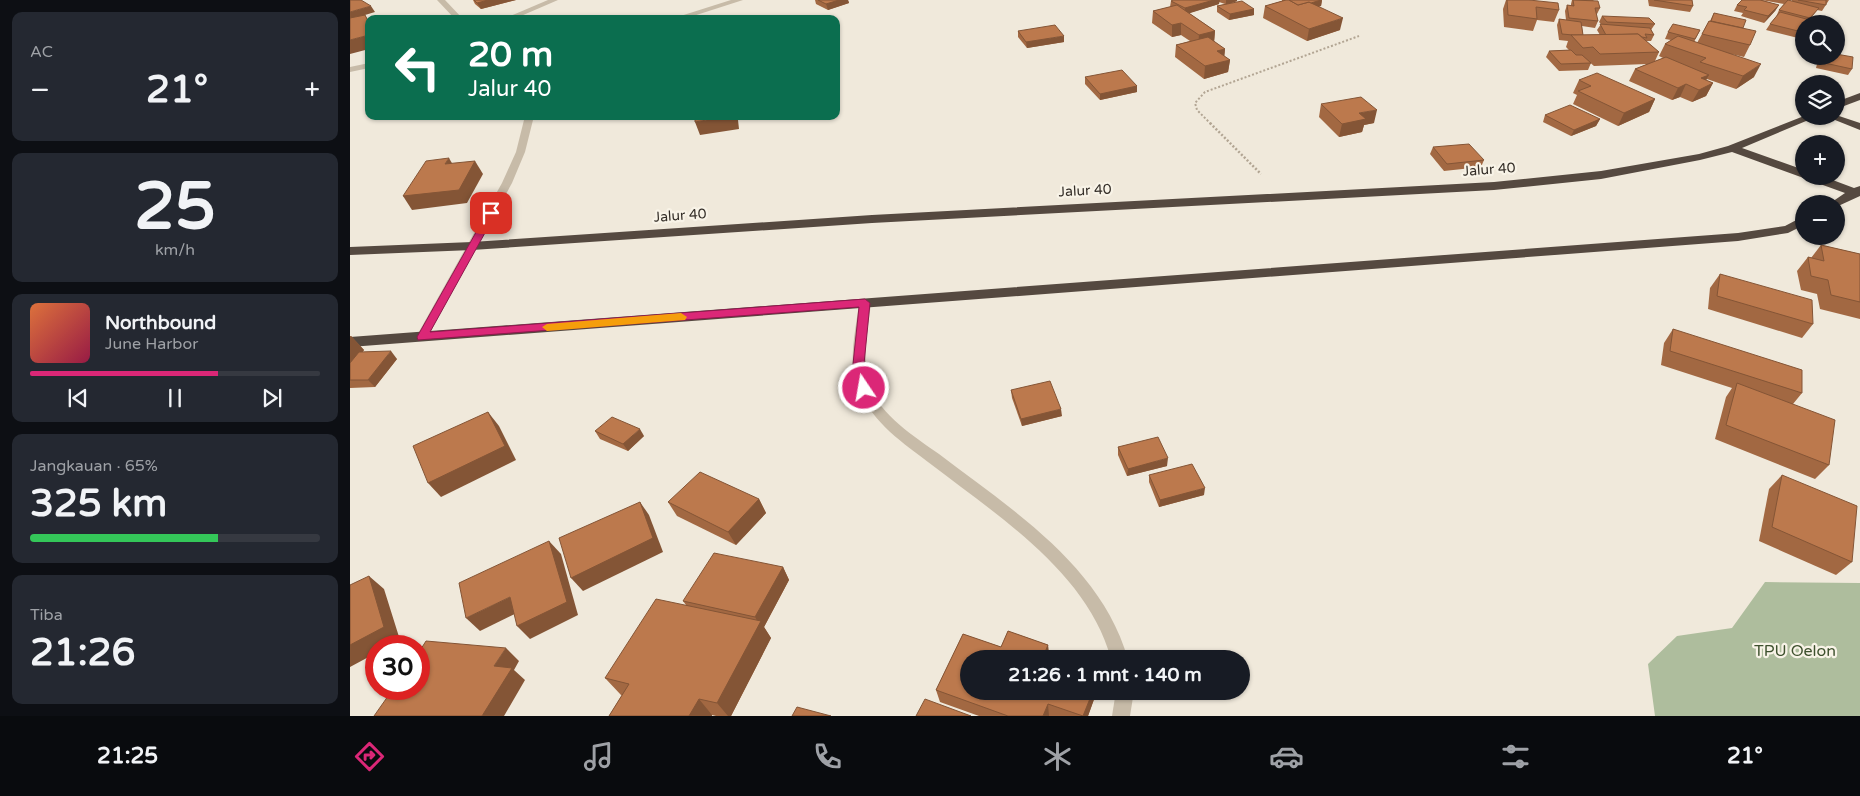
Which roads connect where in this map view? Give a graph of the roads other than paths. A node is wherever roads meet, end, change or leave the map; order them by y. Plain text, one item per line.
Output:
1 (441, 0) edge
2 (554, 0) edge
3 (740, 0) edge
4 (455, 15) edge
5 (517, 15) edge
6 (689, 15) edge
7 (365, 66) edge
8 (350, 70) edge
9 (1860, 96) edge
10 (1845, 102) edge
11 (529, 120) edge
12 (1845, 122) edge
13 (1795, 123) edge
14 (1860, 127) edge
15 (1732, 148) junction
16 (1795, 171) edge
17 (1839, 185) edge
18 (1858, 191) edge
19 (1845, 198) edge
20 (1795, 225) edge
21 (472, 246) junction
22 (350, 251) edge
23 (865, 303) junction
24 (422, 337) junction
25 (350, 342) edge
26 (1117, 650) edge
27 (1124, 700) edge
28 (1121, 716) edge

1 - 4 street
2 - 5 street
3 - 6 street
7 - 8 street
9 - 10 highway
11 - 21 street
12 - 14 highway
13 - 15 highway, Jalur 40
15 - 16 highway
15 - 21 highway, Jalur 40
17 - 18 highway
18 - 19 highway
20 - 23 highway
21 - 22 highway, Jalur 40
21 - 24 street
23 - 24 highway
23 - 26 street
24 - 25 highway
27 - 28 street

